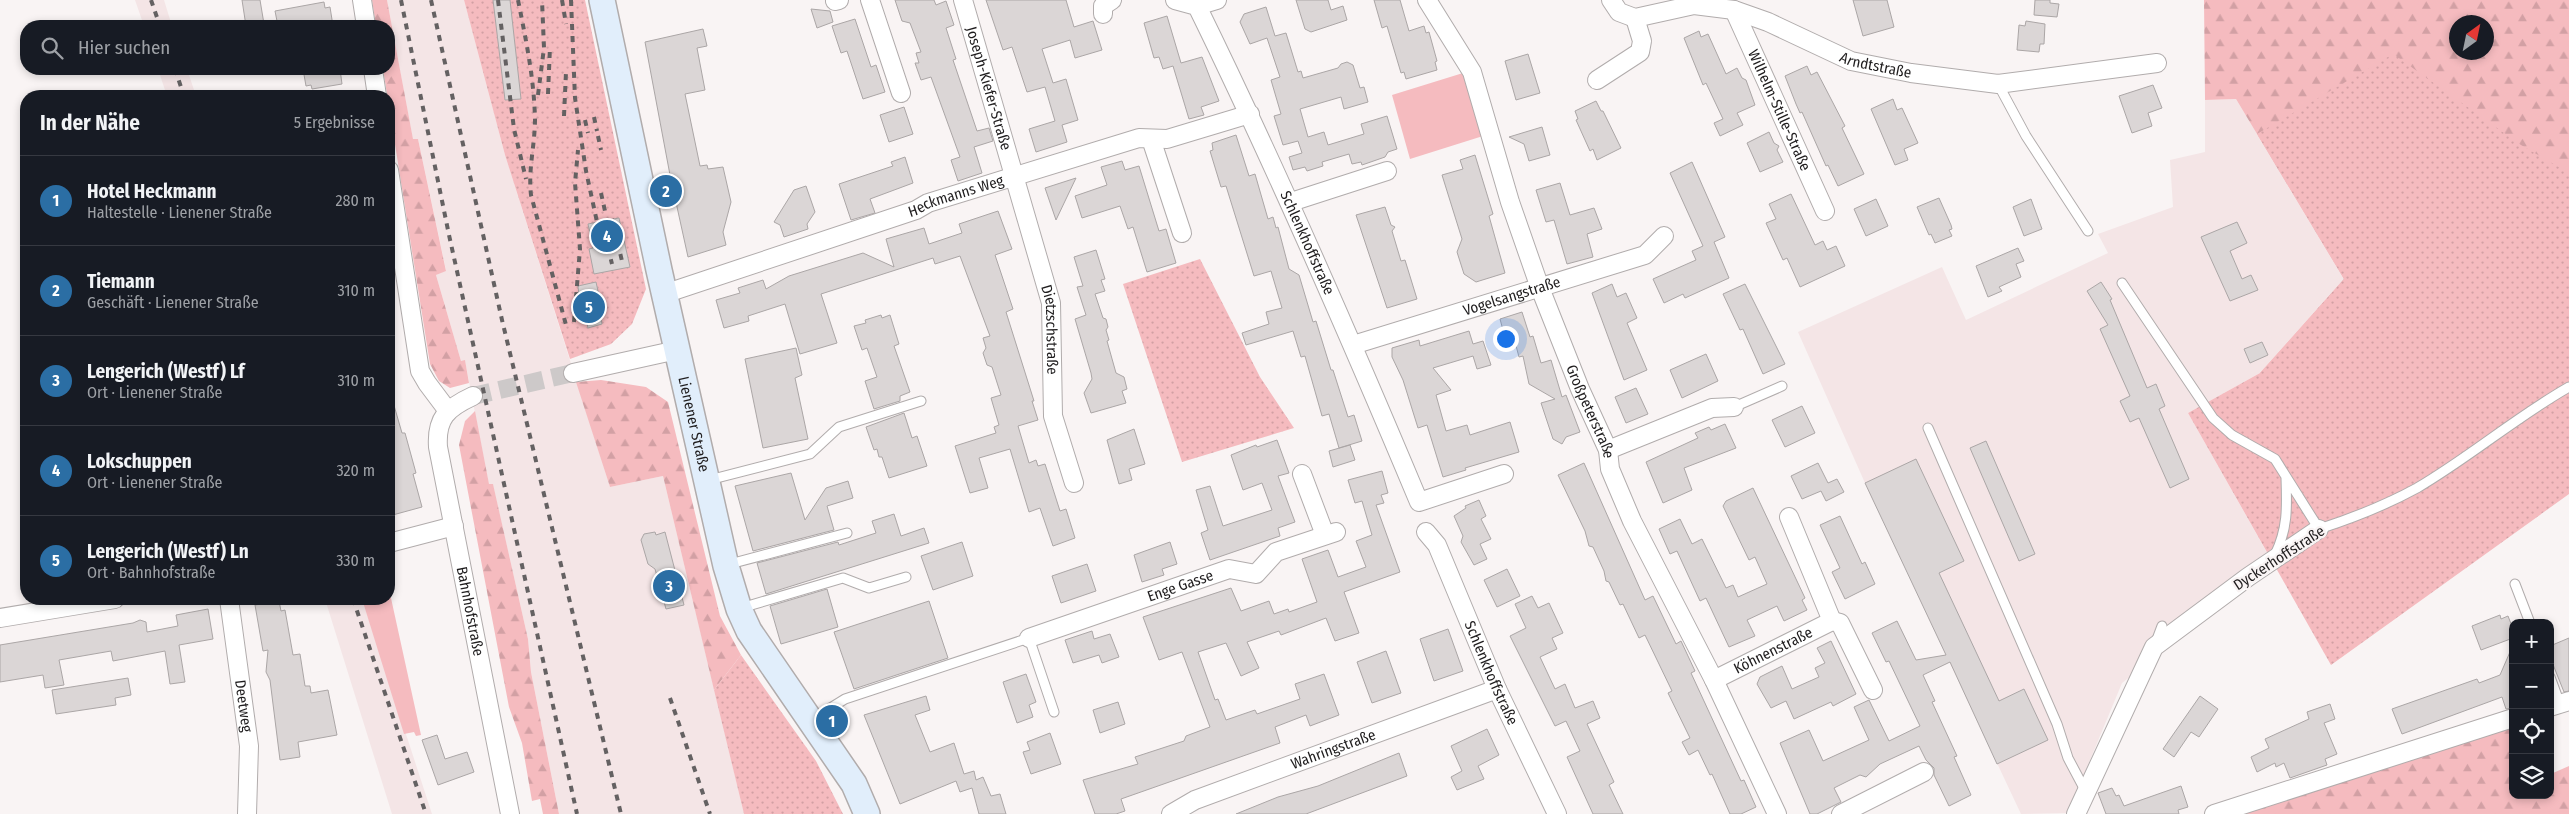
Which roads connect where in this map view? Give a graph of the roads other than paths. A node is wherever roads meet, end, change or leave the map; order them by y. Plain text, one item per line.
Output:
1 (362, 0) edge
2 (602, 0) edge
3 (870, 0) edge
4 (963, 0) edge
5 (1175, 0) edge
6 (1217, 0) edge
7 (1427, 0) edge
8 (1611, 0) edge
9 (1197, 6) junction
10 (1734, 10) junction
11 (1635, 18) junction
12 (365, 20) edge
13 (2157, 63) dead end
14 (374, 75) edge
15 (1597, 80) dead end
16 (1998, 84) junction
17 (376, 90) edge
18 (901, 93) dead end
19 (1250, 114) junction
20 (1151, 139) junction
21 (1388, 171) dead end
22 (1013, 178) junction
23 (1291, 202) junction
24 (395, 209) edge
25 (1825, 211) dead end
26 (2088, 232) dead end
27 (1182, 233) dead end
28 (1664, 236) dead end
29 (2122, 283) dead end
30 (1540, 288) junction
31 (664, 294) junction
32 (1353, 345) junction
33 (677, 350) junction
34 (573, 373) tunnel mouth
35 (1782, 386) dead end
36 (2569, 387) edge
37 (473, 396) tunnel mouth
38 (921, 401) dead end
39 (1734, 407) joint
40 (448, 411) junction
41 (1928, 428) dead end
42 (1608, 450) junction
43 (1302, 474) dead end
44 (1504, 474) dead end
45 (2286, 476) junction
46 (707, 480) junction
47 (1074, 483) dead end
48 (1789, 517) dead end
49 (454, 526) junction
50 (2319, 529) junction
51 (847, 532) dead end
52 (1426, 532) dead end
53 (395, 541) edge
54 (2273, 560) junction
55 (726, 566) junction
56 (906, 578) dead end
57 (2515, 584) dead end
58 (79, 605) edge
59 (230, 605) edge
60 (738, 609) junction
61 (0, 618) edge
62 (2528, 619) edge
63 (1832, 621) junction
64 (2162, 626) dead end
65 (1029, 638) junction
66 (2154, 647) junction
67 (1714, 680) junction
68 (2554, 688) edge
69 (1498, 689) junction
70 (1873, 690) dead end
71 (2560, 704) edge
72 (1054, 712) dead end
73 (2509, 719) edge
74 (811, 720) junction
75 (1924, 772) dead end
76 (2086, 793) junction
77 (247, 814) edge
78 (510, 814) edge
79 (868, 814) edge
80 (1171, 814) edge
81 (1557, 814) edge
82 (1777, 814) edge
83 (1841, 814) edge
84 (2076, 814) edge
85 (2214, 814) edge

1 - 12 street
2 - 31 street, Lienener Straße
3 - 18 street
4 - 22 street, Joseph-Kiefer-Straße
5 - 9 street
6 - 9 street
7 - 30 street, Großpeterstraße
8 - 11 street
9 - 19 street, Schlenkhoffstraße
10 - 11 street, Arndtstraße
10 - 16 street, Arndtstraße
10 - 25 street, Wilhelm-Stille-Straße
11 - 15 street
13 - 16 street, Arndtstraße
14 - 17 street
16 - 26 lane
19 - 20 street, Heckmanns Weg
19 - 23 street, Schlenkhoffstraße
20 - 22 street, Heckmanns Weg
20 - 27 street
21 - 23 street
22 - 31 street, Heckmanns Weg
22 - 47 street, Dietzschstraße
23 - 32 street, Schlenkhoffstraße
24 - 40 street
28 - 30 street, Vogelsangstraße
29 - 45 lane
30 - 32 street, Vogelsangstraße
30 - 42 street, Großpeterstraße
31 - 33 street, Lienener Straße
32 - 44 street, Schlenkhoffstraße
33 - 34 street
33 - 46 street, Lienener Straße
35 - 39 lane
36 - 50 lane, Dyckerhoffstraße
37 - 40 street
38 - 46 lane
39 - 42 street
40 - 49 street, Bahnhofstraße
41 - 76 lane
42 - 67 street, Großpeterstraße
43 - 65 street, Enge Gasse
45 - 50 lane
45 - 54 lane
46 - 55 street, Lienener Straße
48 - 63 street
49 - 53 street
49 - 78 street, Bahnhofstraße
50 - 54 street, Dyckerhoffstraße
51 - 55 lane
52 - 69 street, Schlenkhoffstraße
54 - 66 street, Dyckerhoffstraße
55 - 60 street, Lienener Straße
56 - 60 lane
57 - 62 lane
58 - 61 street
59 - 77 street, Deetweg
60 - 74 street, Lienener Straße
63 - 67 street, Köhnenstraße
63 - 70 street
64 - 66 lane
65 - 72 lane
65 - 74 lane, Enge Gasse
66 - 76 street, Dyckerhoffstraße
67 - 82 street, Großpeterstraße
68 - 71 lane
69 - 80 street, Wahringstraße
69 - 81 street, Schlenkhoffstraße
73 - 85 street
74 - 79 street, Lienener Straße
75 - 83 street
76 - 84 street, Dyckerhoffstraße

